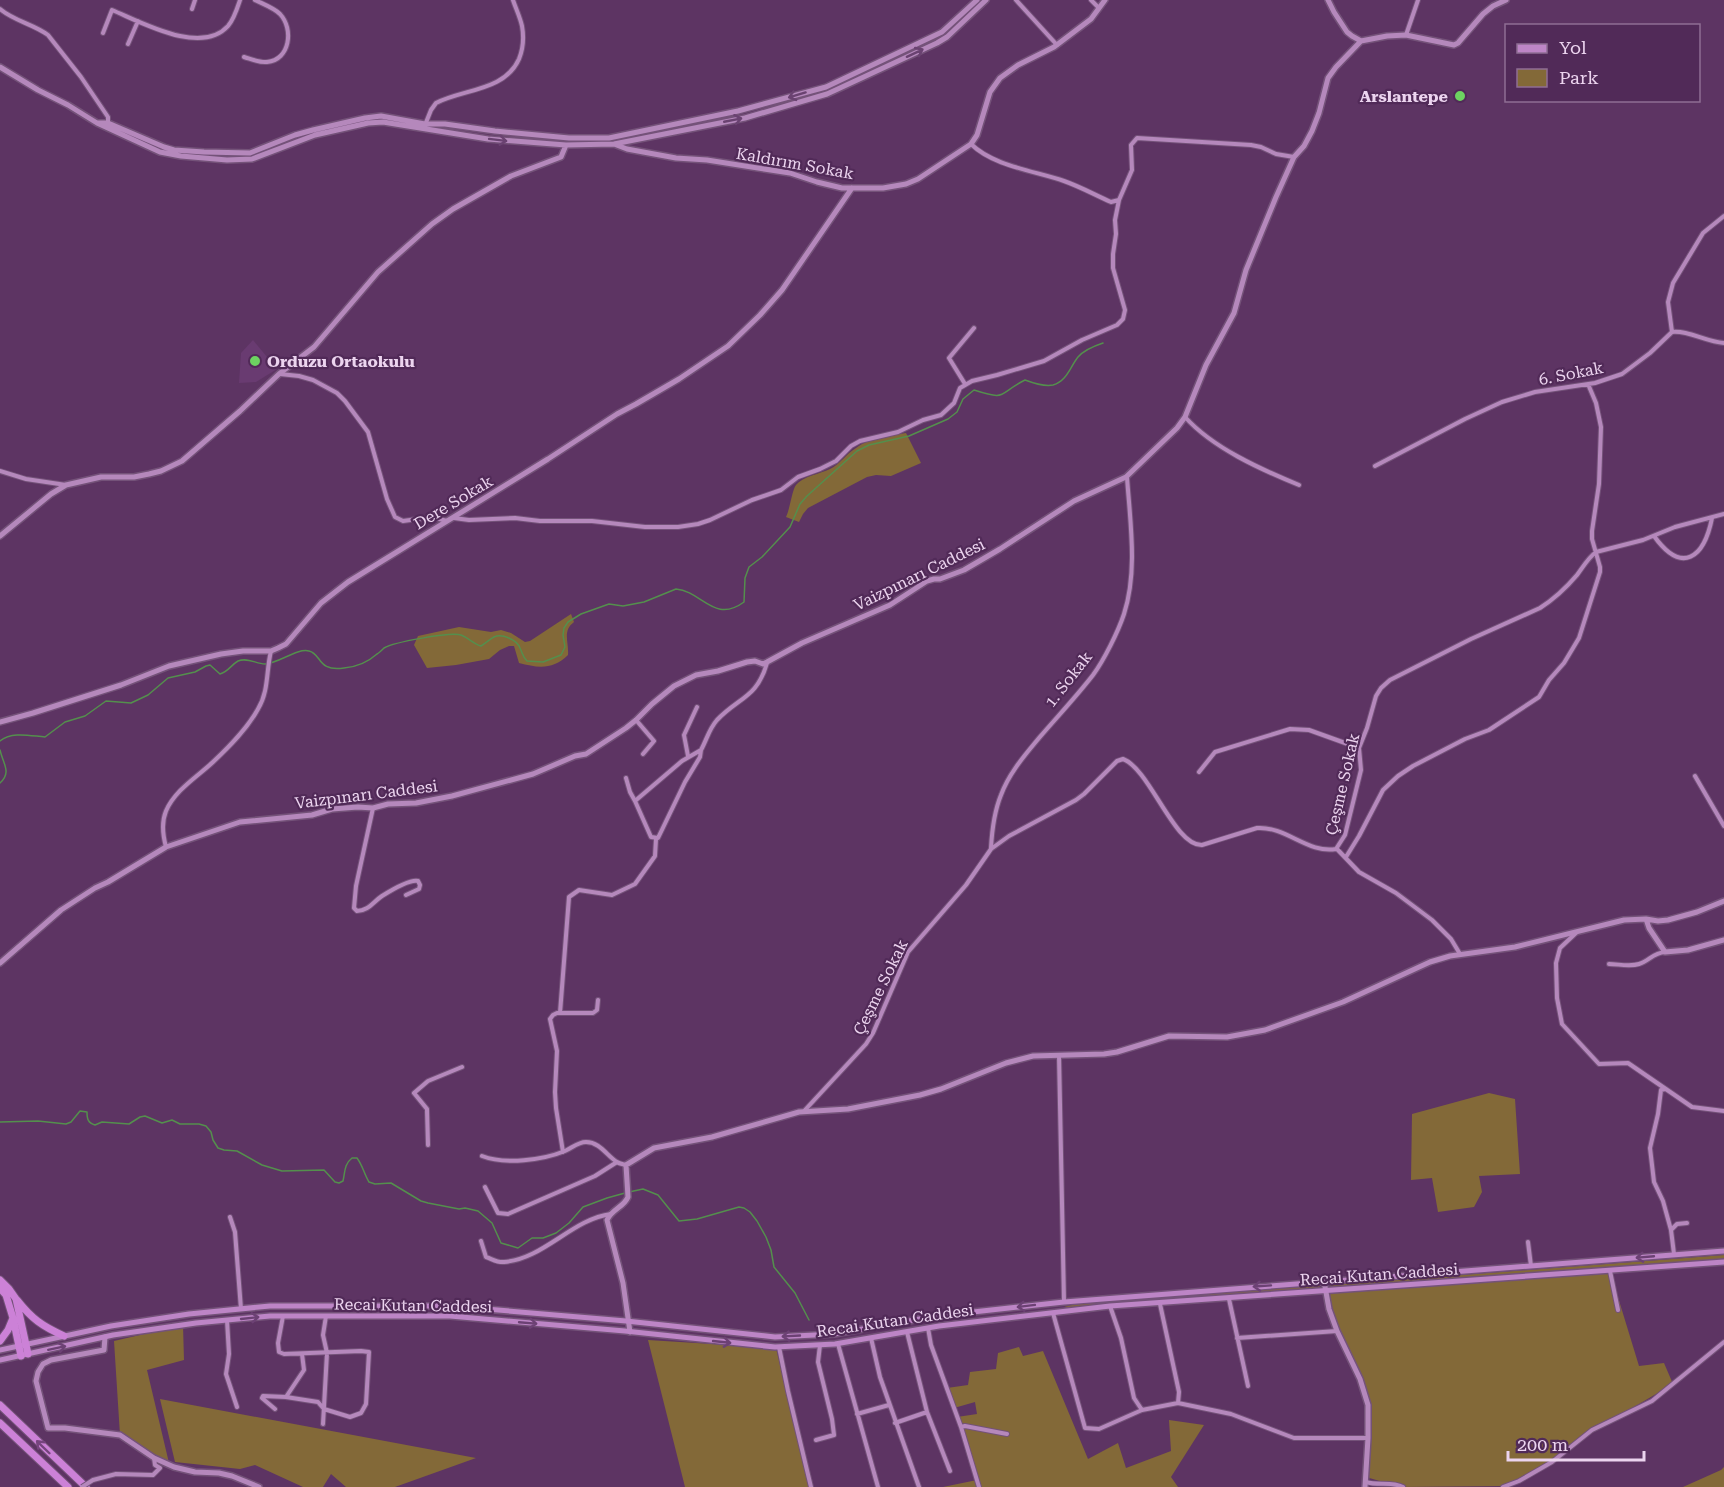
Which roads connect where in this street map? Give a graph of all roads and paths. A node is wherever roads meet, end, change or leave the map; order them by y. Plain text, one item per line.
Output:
1 (195, 0) edge
2 (240, 0) edge
3 (255, 0) edge
4 (513, 0) edge
5 (977, 0) edge
6 (986, 0) edge
7 (1016, 0) edge
8 (1091, 0) edge
9 (1105, 0) edge
10 (1328, 0) edge
11 (1418, 0) edge
12 (1506, 0) edge
13 (0, 9) edge
14 (192, 9) dead end
15 (1100, 9) junction
16 (138, 21) junction
17 (103, 33) dead end
18 (1406, 35) junction
19 (1361, 41) junction
20 (128, 44) dead end
21 (1057, 45) junction
22 (244, 57) dead end
23 (0, 67) edge
24 (108, 126) junction
25 (425, 126) junction
26 (569, 138) junction
27 (609, 138) junction
28 (614, 144) junction
29 (971, 144) junction
30 (566, 145) junction
31 (1294, 157) junction
32 (852, 188) junction
33 (1119, 200) junction
34 (1724, 216) edge
35 (975, 328) dead end
36 (1672, 332) junction
37 (1724, 343) edge
38 (279, 374) junction
39 (965, 384) junction
40 (1588, 384) junction
41 (1185, 417) junction
42 (1375, 466) dead end
43 (0, 471) edge
44 (1126, 477) junction
45 (66, 485) junction
46 (1299, 485) dead end
47 (1724, 514) edge
48 (454, 518) junction
49 (1712, 518) junction
50 (448, 521) junction
51 (0, 536) edge
52 (1654, 536) junction
53 (1596, 552) junction
54 (271, 651) junction
55 (767, 662) junction
56 (697, 707) dead end
57 (636, 720) junction
58 (0, 722) edge
59 (1359, 748) junction
60 (701, 750) junction
61 (643, 754) dead end
62 (688, 756) junction
63 (1199, 772) dead end
64 (1695, 776) dead end
65 (626, 778) dead end
66 (635, 801) junction
67 (373, 808) junction
68 (1724, 826) edge
69 (656, 839) junction
70 (166, 847) junction
71 (991, 849) junction
72 (1336, 849) junction
73 (1346, 857) junction
74 (406, 895) dead end
75 (1724, 901) edge
76 (1646, 919) junction
77 (1577, 931) junction
78 (1724, 940) edge
79 (1665, 952) junction
80 (1460, 954) junction
81 (0, 963) edge
82 (1609, 964) dead end
83 (598, 1000) dead end
84 (561, 1013) junction
85 (1059, 1055) junction
86 (462, 1067) dead end
87 (1665, 1089) junction
88 (1724, 1111) edge
89 (799, 1112) junction
90 (428, 1145) dead end
91 (563, 1152) junction
92 (482, 1156) dead end
93 (617, 1162) junction
94 (626, 1165) junction
95 (485, 1187) dead end
96 (611, 1214) junction
97 (230, 1218) dead end
98 (1687, 1223) dead end
99 (1671, 1230) junction
100 (481, 1241) dead end
101 (1527, 1242) dead end
102 (1724, 1251) edge
103 (1674, 1254) junction
104 (1724, 1262) edge
105 (1531, 1266) junction
106 (1610, 1271) junction
107 (0, 1280) edge
108 (1324, 1281) junction
109 (0, 1288) edge
110 (1325, 1292) junction
111 (16, 1299) junction
112 (1229, 1299) junction
113 (1064, 1302) junction
114 (1160, 1304) junction
115 (1110, 1306) junction
116 (241, 1309) junction
117 (1618, 1310) dead end
118 (1053, 1312) junction
119 (283, 1316) junction
120 (326, 1316) junction
121 (13, 1317) junction
122 (227, 1320) junction
123 (628, 1322) junction
124 (927, 1328) junction
125 (1337, 1331) junction
126 (630, 1332) junction
127 (907, 1332) junction
128 (64, 1336) junction
129 (105, 1337) junction
130 (871, 1338) junction
131 (1237, 1338) junction
132 (0, 1341) edge
133 (1724, 1342) edge
134 (838, 1344) junction
135 (23, 1345) junction
136 (820, 1345) junction
137 (779, 1347) junction
138 (0, 1350) edge
139 (327, 1353) junction
140 (302, 1354) junction
141 (25, 1355) junction
142 (0, 1360) edge
143 (1248, 1386) dead end
144 (286, 1397) junction
145 (1178, 1404) junction
146 (0, 1405) edge
147 (889, 1405) junction
148 (237, 1407) dead end
149 (274, 1409) dead end
150 (324, 1409) junction
151 (1142, 1410) junction
152 (927, 1412) junction
153 (857, 1414) junction
154 (0, 1423) edge
155 (895, 1423) junction
156 (323, 1424) dead end
157 (961, 1427) junction
158 (1007, 1434) dead end
159 (1368, 1438) junction
160 (816, 1440) dead end
161 (153, 1458) junction
162 (950, 1470) dead end
163 (1365, 1485) edge
164 (1375, 1486) edge
165 (68, 1487) edge
166 (84, 1487) edge
167 (258, 1487) edge
168 (812, 1487) edge
169 (878, 1487) edge
170 (919, 1487) edge
171 (980, 1487) edge
172 (1403, 1487) edge
173 (1503, 1487) edge

1 - 14 street
2 - 16 street
3 - 22 street
4 - 25 street
5 -> 27 street, Kaldırım Sokak
28 -> 6 street
7 - 21 street
8 - 15 street
9 - 15 street
10 - 19 street
11 - 18 street
12 - 18 street
13 - 24 street
15 - 21 street
16 - 17 street
16 - 20 street
18 - 19 street
19 - 31 street, Vaizpınarı Caddesi
21 - 29 street
23 - 24 street, Kaldırım Sokak
24 - 25 street, Kaldırım Sokak
25 - 26 street, Kaldırım Sokak
25 -> 30 street, Kaldırım Sokak
26 - 27 street, Kaldırım Sokak
26 - 30 street
27 - 28 street
28 - 30 street, Kaldırım Sokak
28 - 32 street, Kaldırım Sokak
29 - 32 street, Kaldırım Sokak
29 - 33 street
30 - 38 street
31 - 33 street
31 - 41 street, Vaizpınarı Caddesi
32 - 48 street, Dere Sokak
33 - 39 street
34 - 36 street
35 - 39 street
36 - 37 street
36 - 40 street, 6. Sokak
38 - 45 street
38 - 50 street
39 - 48 street
40 - 42 street, 6. Sokak
40 - 53 street
41 - 44 street, Vaizpınarı Caddesi
41 - 46 street
43 - 45 street
44 - 55 street, Vaizpınarı Caddesi
44 - 71 street, 1. Sokak
45 - 51 street
47 - 49 street
48 - 50 street, Dere Sokak
49 - 52 street
49 - 52 street
50 - 54 street, Dere Sokak
52 - 53 street
53 - 59 street, Çeşme Sokak
53 - 73 street
54 - 58 street
54 - 70 street
55 - 57 street, Vaizpınarı Caddesi
55 - 60 street
56 - 62 street
57 - 61 street
57 - 67 street, Vaizpınarı Caddesi
59 - 63 street
59 - 72 street, Çeşme Sokak
60 - 62 street
60 - 69 street
62 - 66 street
64 - 68 street
65 - 66 street
66 - 69 street
67 - 70 street, Vaizpınarı Caddesi
67 - 74 street
69 - 84 street
70 - 81 street, Vaizpınarı Caddesi
71 - 72 street, Çeşme Sokak
71 - 89 street, Çeşme Sokak
72 - 73 street
73 - 80 street
75 - 76 street
76 - 77 street
76 - 79 street
77 - 80 street
77 - 87 street
78 - 79 street
79 - 82 street
80 - 85 street
83 - 84 street
84 - 91 street
85 - 89 street
85 - 113 street
86 - 90 street
87 - 88 street
87 - 99 street
89 - 94 street
91 - 92 street
91 - 93 street
93 - 94 street
93 - 95 street
94 - 96 street
96 - 100 street
96 - 123 street
97 - 116 street
98 - 99 street
99 - 103 street
101 - 105 street
102 - 103 main road, Recai Kutan Caddesi
103 -> 105 main road, Recai Kutan Caddesi
104 - 106 main road, Recai Kutan Caddesi
105 - 108 main road, Recai Kutan Caddesi
106 - 110 main road, Recai Kutan Caddesi
106 - 117 street
107 - 111 highway
108 - 110 street
108 -> 113 main road, Recai Kutan Caddesi
109 - 121 highway
110 - 112 main road, Recai Kutan Caddesi
110 - 125 street
111 - 128 highway
111 - 135 highway
112 - 114 main road, Recai Kutan Caddesi
112 - 131 street
113 -> 123 main road, Recai Kutan Caddesi
114 - 115 main road, Recai Kutan Caddesi
114 - 145 street
115 - 118 main road, Recai Kutan Caddesi
115 - 151 street
116 - 123 main road, Recai Kutan Caddesi
116 - 128 main road, Recai Kutan Caddesi
118 - 124 main road, Recai Kutan Caddesi
118 - 151 street
119 - 120 main road, Recai Kutan Caddesi
122 -> 119 main road, Recai Kutan Caddesi
119 - 140 street
120 -> 126 main road, Recai Kutan Caddesi
120 - 139 street
121 - 132 highway
121 - 135 highway
122 - 129 main road, Recai Kutan Caddesi
122 - 148 street
123 - 126 street
124 - 127 main road, Recai Kutan Caddesi
124 - 157 street
125 - 131 street
125 - 159 street
126 -> 137 main road, Recai Kutan Caddesi
127 - 130 main road, Recai Kutan Caddesi
127 - 152 street
128 - 135 main road, Recai Kutan Caddesi
141 -> 129 main road, Recai Kutan Caddesi
129 - 161 street
130 - 134 main road, Recai Kutan Caddesi
130 - 147 street
131 - 143 street
133 - 173 street
134 - 136 main road, Recai Kutan Caddesi
134 - 153 street
135 - 138 main road, Recai Kutan Caddesi
135 - 141 highway
136 - 137 main road, Recai Kutan Caddesi
136 - 160 street
137 - 168 street
139 - 140 street
139 - 150 street
139 - 150 street
140 - 144 street
141 - 142 main road, Recai Kutan Caddesi
144 - 149 street
144 - 150 street
145 - 151 street
145 - 159 street
166 -> 146 highway
147 - 153 street
147 - 155 street
150 - 156 street
152 - 155 street
152 - 162 street
153 - 169 street
154 - 165 highway
155 - 170 street
157 - 158 street
157 - 171 street
159 - 163 street
161 - 166 street, bridge
161 - 167 street
163 - 164 street
164 - 172 street

